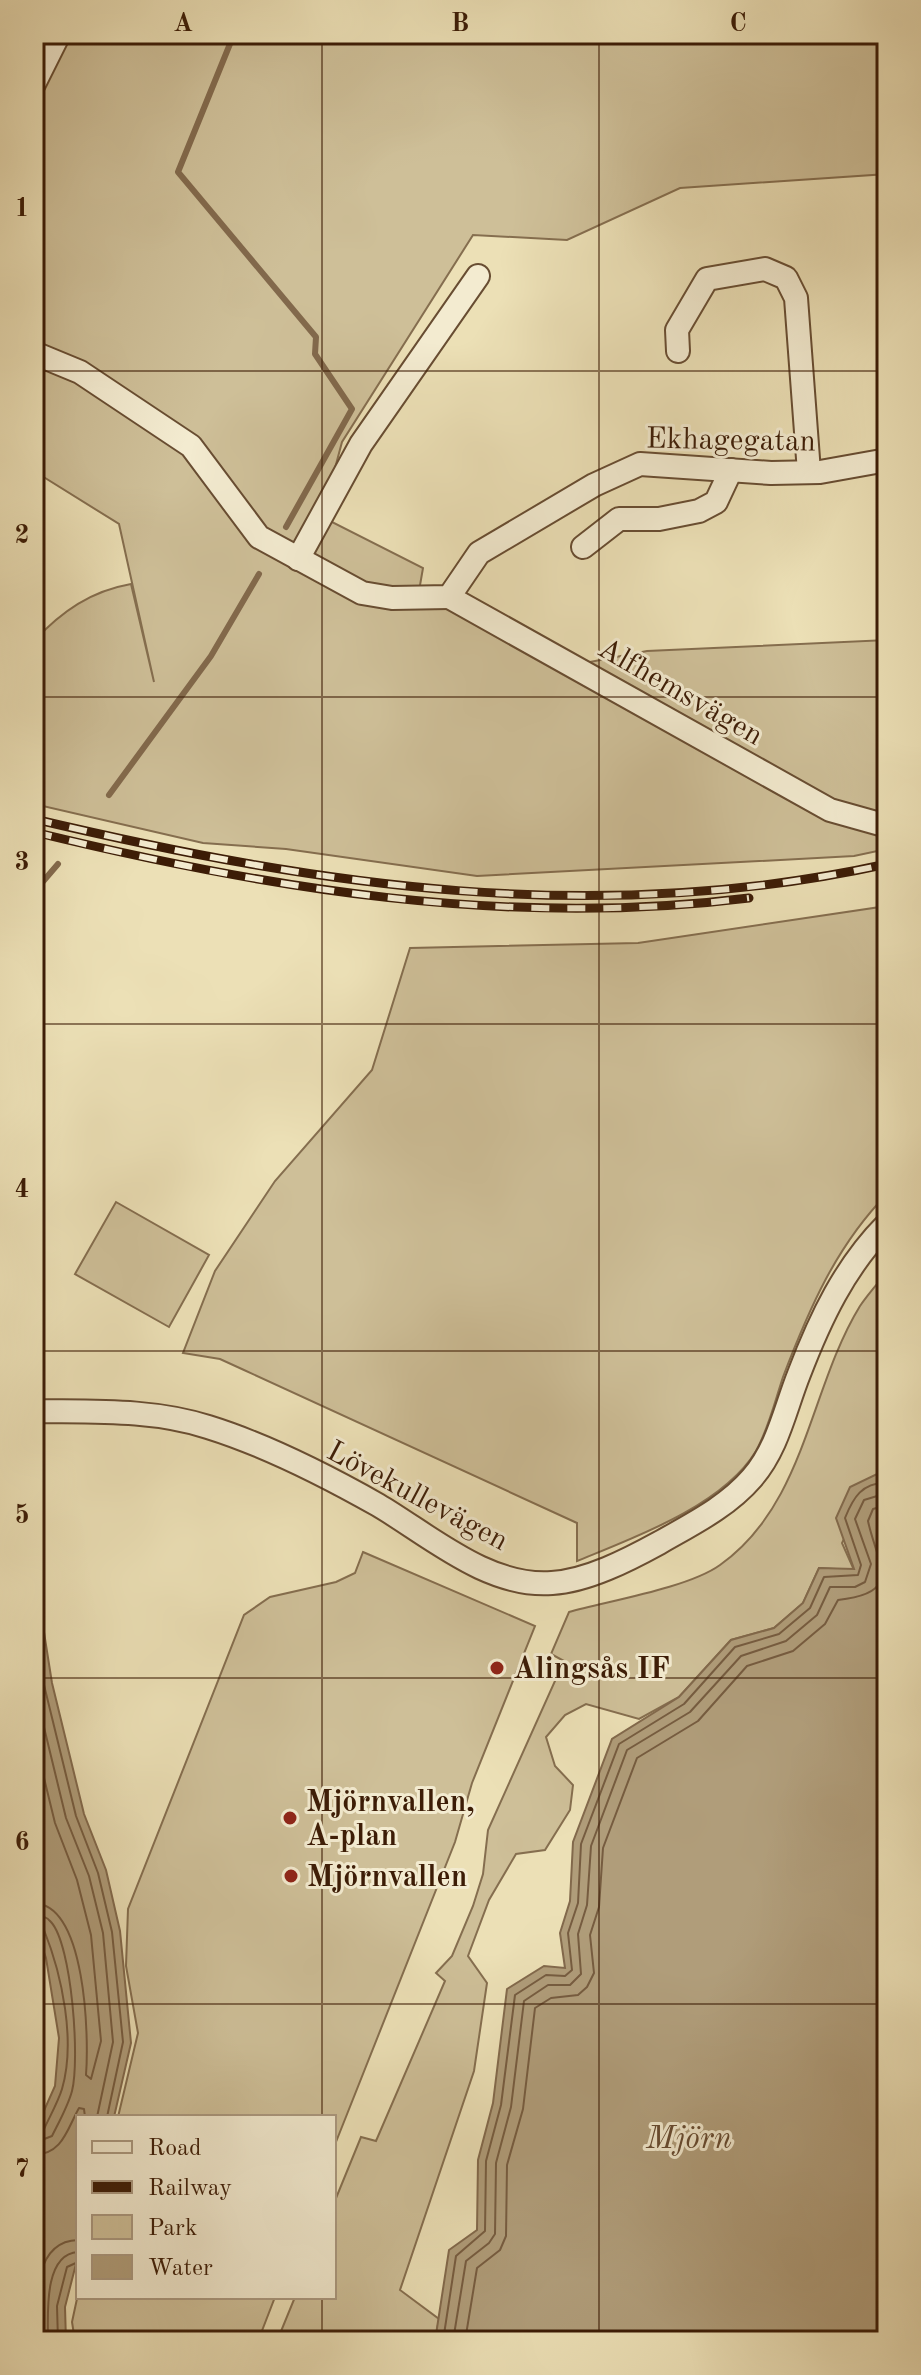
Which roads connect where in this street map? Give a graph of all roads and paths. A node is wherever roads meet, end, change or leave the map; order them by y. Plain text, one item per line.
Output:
1 (59, 34) edge
2 (34, 84) edge
3 (478, 276) dead end
4 (678, 351) dead end
5 (34, 353) edge
6 (887, 460) edge
7 (731, 470) junction
8 (809, 472) junction
9 (583, 547) dead end
10 (298, 559) junction
11 (449, 597) junction
12 (887, 826) edge
13 (887, 1224) edge
14 (34, 1411) edge

1 - 2 street
3 - 10 street
4 - 8 street
5 - 10 street
6 - 8 street, Ekhagegatan
7 - 8 street, Ekhagegatan
7 - 9 street
7 - 11 street, Ekhagegatan
10 - 11 street
11 - 12 street, Alfhemsvägen
13 - 14 street, Lövekullevägen

